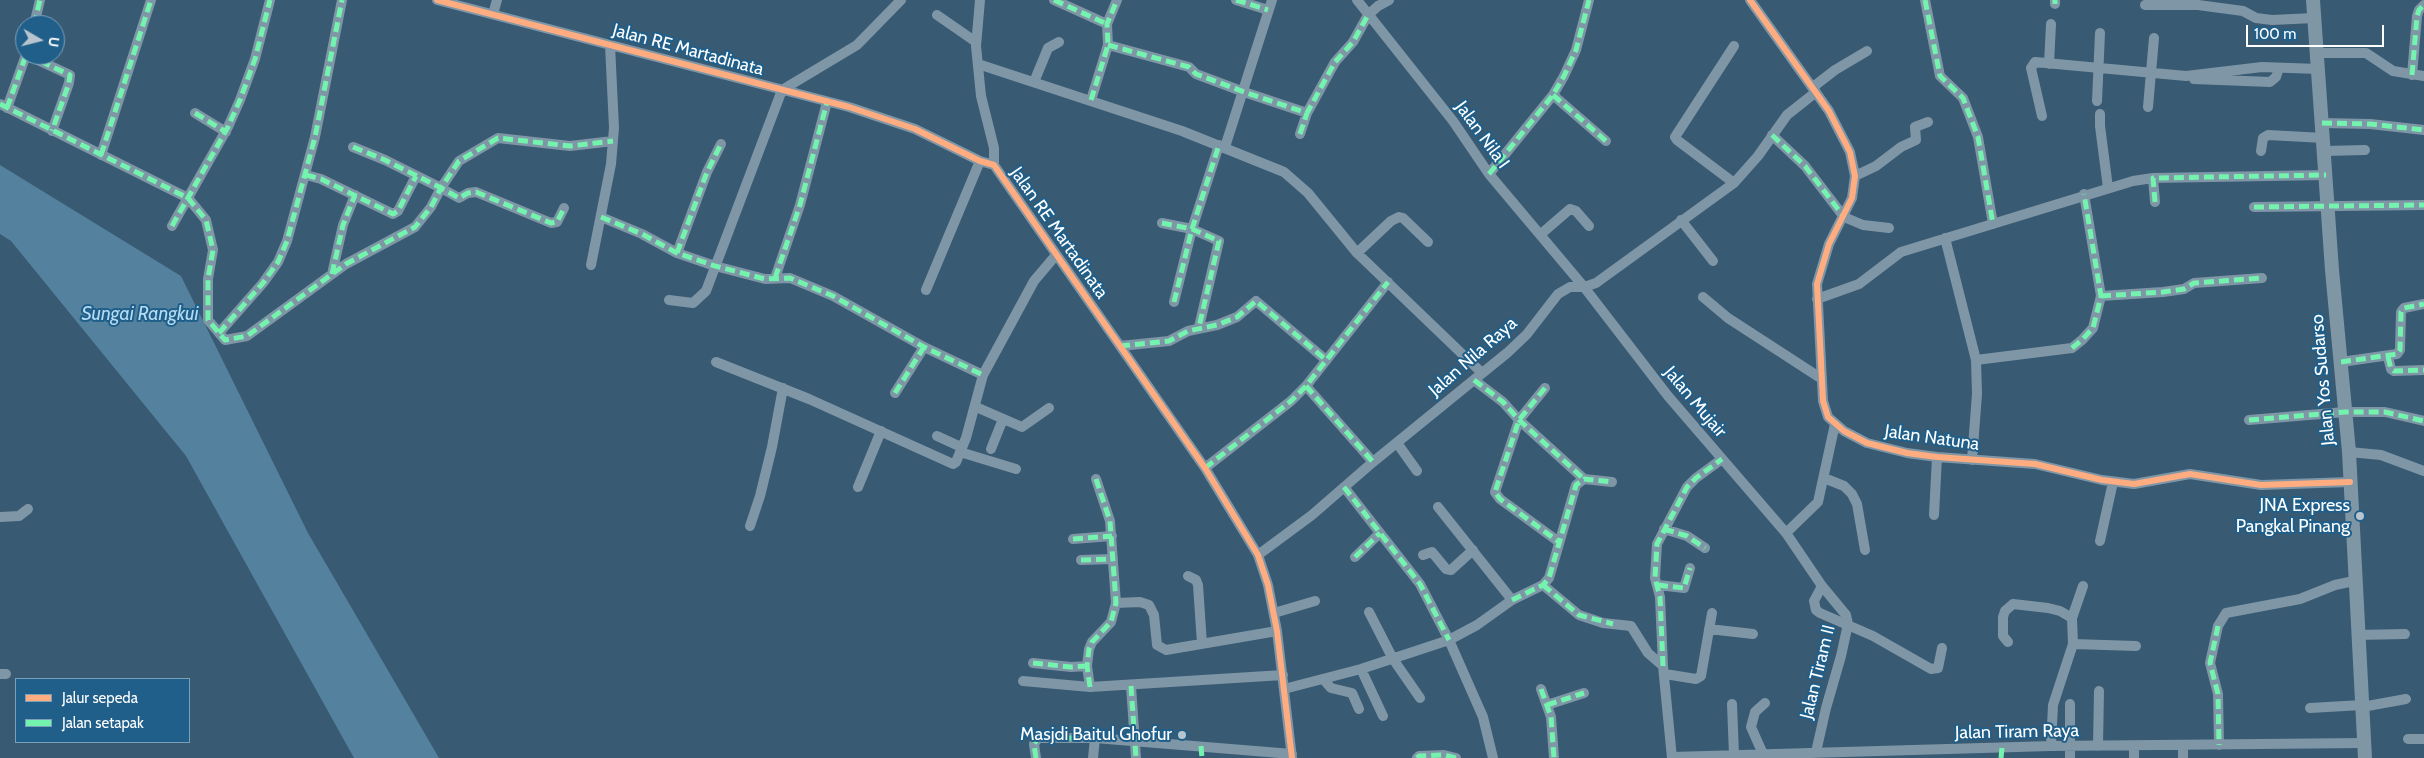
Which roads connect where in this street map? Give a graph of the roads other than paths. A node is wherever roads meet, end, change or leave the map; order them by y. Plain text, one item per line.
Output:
1 (40, 0) edge
2 (151, 0) edge
3 (270, 0) edge
4 (342, 0) edge
5 (437, 0) edge
6 (497, 0) edge
7 (901, 0) edge
8 (980, 0) edge
9 (1054, 0) edge
10 (1117, 0) edge
11 (1236, 0) edge
12 (1272, 0) edge
13 (1358, 0) edge
14 (1389, 0) edge
15 (1589, 0) edge
16 (1750, 0) edge
17 (1925, 0) edge
18 (2313, 0) edge
19 (2145, 5) dead end
20 (2424, 5) edge
21 (1268, 10) junction
22 (493, 14) junction
23 (36, 15) edge
24 (937, 15) dead end
25 (1368, 15) junction
26 (2314, 18) junction
27 (1101, 22) junction
28 (2051, 24) dead end
29 (2100, 33) dead end
30 (2154, 38) dead end
31 (976, 42) junction
32 (1059, 42) dead end
33 (610, 45) junction
34 (1108, 45) junction
35 (1734, 46) dead end
36 (1867, 52) dead end
37 (2316, 53) junction
38 (978, 64) junction
39 (2049, 64) junction
40 (22, 65) edge
41 (48, 65) edge
42 (2097, 67) junction
43 (2279, 68) junction
44 (2318, 69) junction
45 (2151, 74) junction
46 (2412, 75) junction
47 (2186, 76) junction
48 (2424, 76) edge
49 (1034, 82) junction
50 (1814, 89) junction
51 (782, 90) junction
52 (1244, 92) junction
53 (1555, 92) junction
54 (1082, 97) junction
55 (2097, 101) dead end
56 (827, 102) junction
57 (4, 106) edge
58 (2148, 107) dead end
59 (1307, 112) junction
60 (194, 113) dead end
61 (2100, 114) dead end
62 (2042, 116) dead end
63 (1928, 122) dead end
64 (2322, 124) junction
65 (2424, 130) edge
66 (52, 131) junction
67 (226, 132) junction
68 (1300, 134) dead end
69 (1772, 135) junction
70 (613, 141) junction
71 (1606, 142) dead end
72 (721, 144) dead end
73 (2324, 145) junction
74 (1222, 146) junction
75 (353, 148) dead end
76 (2365, 150) dead end
77 (2261, 151) dead end
78 (101, 155) junction
79 (980, 161) junction
80 (994, 165) junction
81 (1489, 174) junction
82 (306, 175) junction
83 (2326, 175) junction
84 (416, 176) junction
85 (1855, 176) junction
86 (2153, 178) junction
87 (1734, 182) junction
88 (441, 188) junction
89 (2108, 188) junction
90 (2084, 194) junction
91 (355, 195) junction
92 (188, 198) junction
93 (2155, 202) dead end
94 (2328, 205) junction
95 (2424, 205) edge
96 (2254, 207) dead end
97 (564, 208) dead end
98 (601, 217) junction
99 (1844, 217) junction
100 (1681, 220) junction
101 (1162, 223) dead end
102 (1993, 224) junction
103 (172, 226) dead end
104 (1589, 226) dead end
105 (1889, 228) dead end
106 (1192, 229) junction
107 (1541, 234) junction
108 (1945, 238) junction
109 (1428, 242) dead end
110 (677, 253) junction
111 (1357, 253) junction
112 (1056, 255) junction
113 (1713, 262) dead end
114 (591, 265) dead end
115 (715, 266) junction
116 (332, 274) junction
117 (775, 278) junction
118 (2262, 278) dead end
119 (1388, 282) junction
120 (1584, 287) junction
121 (926, 290) dead end
122 (2101, 296) junction
123 (1703, 297) dead end
124 (1817, 299) junction
125 (669, 300) dead end
126 (1174, 302) dead end
127 (2424, 304) edge
128 (1200, 324) junction
129 (220, 333) junction
130 (1118, 342) junction
131 (924, 347) junction
132 (2388, 356) junction
133 (1326, 360) junction
134 (1976, 360) junction
135 (716, 362) dead end
136 (2341, 362) junction
137 (2424, 370) edge
138 (983, 376) junction
139 (1478, 377) junction
140 (1822, 379) junction
141 (1306, 386) junction
142 (783, 388) junction
143 (1545, 388) dead end
144 (895, 393) dead end
145 (976, 406) junction
146 (1049, 408) dead end
147 (2345, 412) junction
148 (1003, 419) junction
149 (1519, 420) junction
150 (2249, 420) dead end
151 (2424, 421) edge
152 (1836, 424) junction
153 (881, 432) junction
154 (937, 436) dead end
155 (1396, 443) junction
156 (991, 449) dead end
157 (961, 450) junction
158 (2349, 452) junction
159 (1937, 457) junction
160 (1722, 459) junction
161 (1972, 460) junction
162 (1372, 462) junction
163 (1205, 468) junction
164 (1016, 469) dead end
165 (1417, 471) dead end
166 (2424, 471) edge
167 (1824, 478) junction
168 (1096, 479) dead end
169 (1584, 479) junction
170 (1612, 482) dead end
171 (2113, 482) junction
172 (2350, 482) junction
173 (858, 487) dead end
174 (1344, 487) junction
175 (1438, 507) dead end
176 (28, 509) dead end
177 (1934, 515) dead end
178 (0, 517) edge
179 (750, 526) dead end
180 (1664, 529) junction
181 (1380, 533) junction
182 (1786, 533) junction
183 (1112, 536) junction
184 (1073, 539) dead end
185 (2100, 541) dead end
186 (1559, 542) junction
187 (1705, 548) dead end
188 (1473, 550) junction
189 (1865, 550) dead end
190 (1258, 554) junction
191 (1423, 555) dead end
192 (1355, 557) dead end
193 (1113, 559) junction
194 (1081, 560) dead end
195 (1690, 568) dead end
196 (1188, 576) dead end
197 (2354, 581) junction
198 (1543, 585) junction
199 (1658, 585) junction
200 (1822, 586) junction
201 (2083, 586) dead end
202 (1314, 600) dead end
203 (1512, 600) junction
204 (1116, 603) junction
205 (1369, 612) dead end
206 (1274, 613) junction
207 (1712, 613) dead end
208 (2072, 618) junction
209 (1848, 624) junction
210 (1709, 629) junction
211 (1277, 631) junction
212 (1754, 634) dead end
213 (2405, 634) dead end
214 (2358, 635) junction
215 (1450, 640) junction
216 (2008, 642) dead end
217 (1202, 644) junction
218 (2073, 644) junction
219 (2136, 646) dead end
220 (1942, 648) dead end
221 (1393, 659) junction
222 (1033, 662) dead end
223 (1087, 666) junction
224 (1361, 669) junction
225 (1664, 670) junction
226 (1283, 675) junction
227 (1324, 680) junction
228 (1023, 682) dead end
229 (1131, 686) junction
230 (1090, 687) junction
231 (1284, 689) junction
232 (1541, 689) dead end
233 (2099, 691) dead end
234 (1584, 693) dead end
235 (1420, 698) dead end
236 (2406, 699) dead end
237 (1765, 703) dead end
238 (1732, 704) dead end
239 (2070, 704) dead end
240 (1547, 705) junction
241 (2362, 706) junction
242 (2310, 708) dead end
243 (1360, 709) dead end
244 (1383, 716) dead end
245 (1095, 738) junction
246 (2408, 739) dead end
247 (2424, 739) edge
248 (1134, 742) junction
249 (2364, 743) junction
250 (2219, 745) junction
251 (1201, 746) junction
252 (2051, 746) junction
253 (2069, 746) junction
254 (2098, 746) junction
255 (2134, 746) junction
256 (2183, 746) junction
257 (2002, 753) edge
258 (1763, 754) junction
259 (1811, 754) edge
260 (1292, 756) edge
261 (1734, 756) junction
262 (1036, 758) edge
263 (1093, 758) edge
264 (1136, 758) edge
265 (1202, 758) edge
266 (1417, 758) edge
267 (1456, 758) edge
268 (1493, 758) edge
269 (1554, 758) edge
270 (1672, 758) edge
271 (2070, 758) edge
272 (2134, 758) edge
273 (2183, 758) edge
274 (2365, 758) edge

1 - 23 street
2 - 78 street
3 - 67 street
4 - 82 street
5 - 22 street, Jalan RE Martadinata
6 - 22 street
7 - 51 street
8 - 31 street
9 - 27 street
10 - 27 street
11 - 21 street
12 - 21 street
13 - 25 street, Jalan Nila I
14 - 25 street
15 - 53 street
16 - 50 street, Jalan Natuna
17 - 102 street
18 - 26 highway, Jalan Yos Sudarso
19 - 26 street
20 - 46 street
21 - 52 street
22 - 33 street, Jalan RE Martadinata
24 - 31 street
25 - 59 street
25 - 81 street, Jalan Nila I
26 - 37 highway, Jalan Yos Sudarso
27 - 34 street
28 - 39 street
29 - 42 street
30 - 45 street
31 - 38 street
32 - 49 street
33 - 51 street, Jalan RE Martadinata
33 - 70 street
34 - 52 street
34 - 54 street
35 - 87 street
36 - 50 street, Jalan Nila Raya
37 - 44 highway, Jalan Yos Sudarso
37 - 46 street
38 - 49 street
38 - 80 street
39 - 42 street
39 - 62 street
40 - 57 street
41 - 66 street
42 - 45 street
42 - 55 street
43 - 44 street
43 - 47 street
43 - 47 street
44 - 64 highway, Jalan Yos Sudarso
45 - 47 street
45 - 58 street
46 - 48 street
49 - 54 street
50 - 69 street, Jalan Nila Raya
50 - 85 street, Jalan Natuna
51 - 56 street, Jalan RE Martadinata
51 - 115 street
52 - 59 street
52 - 74 street
53 - 71 street
53 - 81 street
54 - 74 street
56 - 79 street, Jalan RE Martadinata
56 - 117 street
57 - 66 street
59 - 68 street
60 - 67 street
61 - 89 street
63 - 85 street
64 - 65 street
64 - 73 highway, Jalan Yos Sudarso
66 - 78 street
67 - 92 street
69 - 87 street, Jalan Nila Raya
69 - 99 street
70 - 88 street
70 - 98 street
72 - 110 street
73 - 76 street
73 - 77 street
73 - 83 highway, Jalan Yos Sudarso
74 - 106 street
74 - 111 street
75 - 84 street
78 - 92 street
79 - 80 street, Jalan RE Martadinata
79 - 121 street
80 - 112 street, Jalan RE Martadinata
81 - 107 street, Jalan Nila I
82 - 91 street
82 - 129 street
83 - 86 street
83 - 94 highway, Jalan Yos Sudarso
84 - 88 street
84 - 91 street
85 - 99 street, Jalan Natuna
86 - 89 street
86 - 93 street
87 - 100 street, Jalan Nila Raya
88 - 97 street
88 - 116 street
89 - 90 street
90 - 102 street
90 - 122 street
91 - 116 street
92 - 103 street
92 - 129 street
94 - 95 street
94 - 96 street
94 - 136 highway, Jalan Yos Sudarso
98 - 110 street
98 - 114 street
99 - 105 street
99 - 124 street, Jalan Natuna
100 - 113 street
100 - 120 street, Jalan Nila Raya
101 - 106 street
102 - 108 street
104 - 107 street
106 - 126 street
106 - 128 street
107 - 120 street, Jalan Nila I
108 - 124 street
108 - 134 street
109 - 111 street
110 - 115 street
111 - 119 street
112 - 130 street, Jalan RE Martadinata
112 - 138 street
115 - 117 street
115 - 125 street
116 - 129 street
117 - 131 street
118 - 122 street
119 - 133 street
119 - 139 street
120 - 139 street, Jalan Nila Raya
120 - 160 street, Jalan Mujair
122 - 134 street
123 - 140 street
124 - 140 street, Jalan Natuna
127 - 132 street
128 - 130 street
128 - 133 street
130 - 163 street, Jalan RE Martadinata
131 - 138 street
131 - 144 street
132 - 136 street
132 - 137 street
133 - 141 street
134 - 161 street
135 - 142 street
136 - 147 highway, Jalan Yos Sudarso
138 - 145 street
139 - 149 street
139 - 155 street, Jalan Nila Raya
140 - 152 street, Jalan Natuna
141 - 162 street
141 - 163 street
142 - 153 street
142 - 179 street
143 - 149 street
145 - 148 street
145 - 157 street
146 - 148 street
147 - 150 street
147 - 151 street
147 - 158 highway, Jalan Yos Sudarso
148 - 156 street
149 - 169 street
149 - 186 street
152 - 159 street, Jalan Natuna
152 - 167 street
153 - 157 street
153 - 173 street
154 - 157 street
155 - 162 street, Jalan Nila Raya
155 - 165 street
157 - 164 street
158 - 166 street
158 - 172 highway, Jalan Yos Sudarso
159 - 161 street, Jalan Natuna
159 - 177 street
160 - 180 street
160 - 182 street, Jalan Mujair
161 - 171 street, Jalan Natuna
162 - 174 street, Jalan Nila Raya
163 - 190 street, Jalan RE Martadinata
167 - 182 street
167 - 189 street
168 - 183 street
169 - 170 street
169 - 186 street
171 - 172 street, Jalan Natuna
171 - 185 street
172 - 197 highway, Jalan Yos Sudarso
174 - 181 street
174 - 190 street, Jalan Nila Raya
175 - 188 street
176 - 178 street
180 - 187 street
180 - 199 street
181 - 192 street
181 - 215 street
182 - 200 street, Jalan Tiram II
183 - 184 street
183 - 193 street
186 - 198 street
188 - 191 street
188 - 203 street
190 - 206 street, Jalan RE Martadinata
193 - 194 street
193 - 204 street
195 - 199 street
196 - 217 street
197 - 214 highway, Jalan Yos Sudarso
197 - 250 street
198 - 203 street
198 - 225 street
199 - 225 street
200 - 209 street, Jalan Tiram II
200 - 209 street
201 - 208 street
202 - 206 street
203 - 215 street
204 - 217 street
204 - 223 street
205 - 221 street
206 - 211 street, Jalan RE Martadinata
207 - 210 street
208 - 216 street
208 - 218 street
209 - 220 street
209 - 259 street, Jalan Tiram II
210 - 212 street
210 - 225 street
211 - 217 street
211 - 226 street, Jalan RE Martadinata
213 - 214 street
214 - 241 highway, Jalan Yos Sudarso
215 - 221 street
215 - 268 street
218 - 219 street
218 - 252 street
221 - 224 street
221 - 235 street
222 - 223 street
223 - 230 street
224 - 227 street
224 - 244 street
225 - 270 street
226 - 229 street
226 - 231 street, Jalan RE Martadinata
227 - 231 street
227 - 243 street
228 - 230 street
229 - 230 street
229 - 248 street
231 - 260 street, Jalan RE Martadinata
232 - 240 street
233 - 254 street
234 - 240 street
236 - 241 street
237 - 258 street
238 - 261 street
239 - 253 street
240 - 269 street
241 - 242 street
241 - 249 highway, Jalan Yos Sudarso
245 - 248 street
245 - 262 street
245 - 263 street
246 - 247 street
248 - 251 street
248 - 264 street
249 - 250 street, Jalan Tiram Raya
249 - 274 highway, Jalan Yos Sudarso
250 - 256 street, Jalan Tiram Raya
251 - 260 street
251 - 265 street
252 - 253 street, Jalan Tiram Raya
252 - 257 street, Jalan Tiram Raya
253 - 254 street, Jalan Tiram Raya
253 - 271 street
254 - 255 street, Jalan Tiram Raya
255 - 256 street, Jalan Tiram Raya
255 - 272 street
256 - 273 street
257 - 259 street, Jalan Tiram Raya
258 - 259 street, Jalan Tiram Raya
258 - 261 street, Jalan Tiram Raya
261 - 270 street, Jalan Tiram Raya
266 - 267 street

